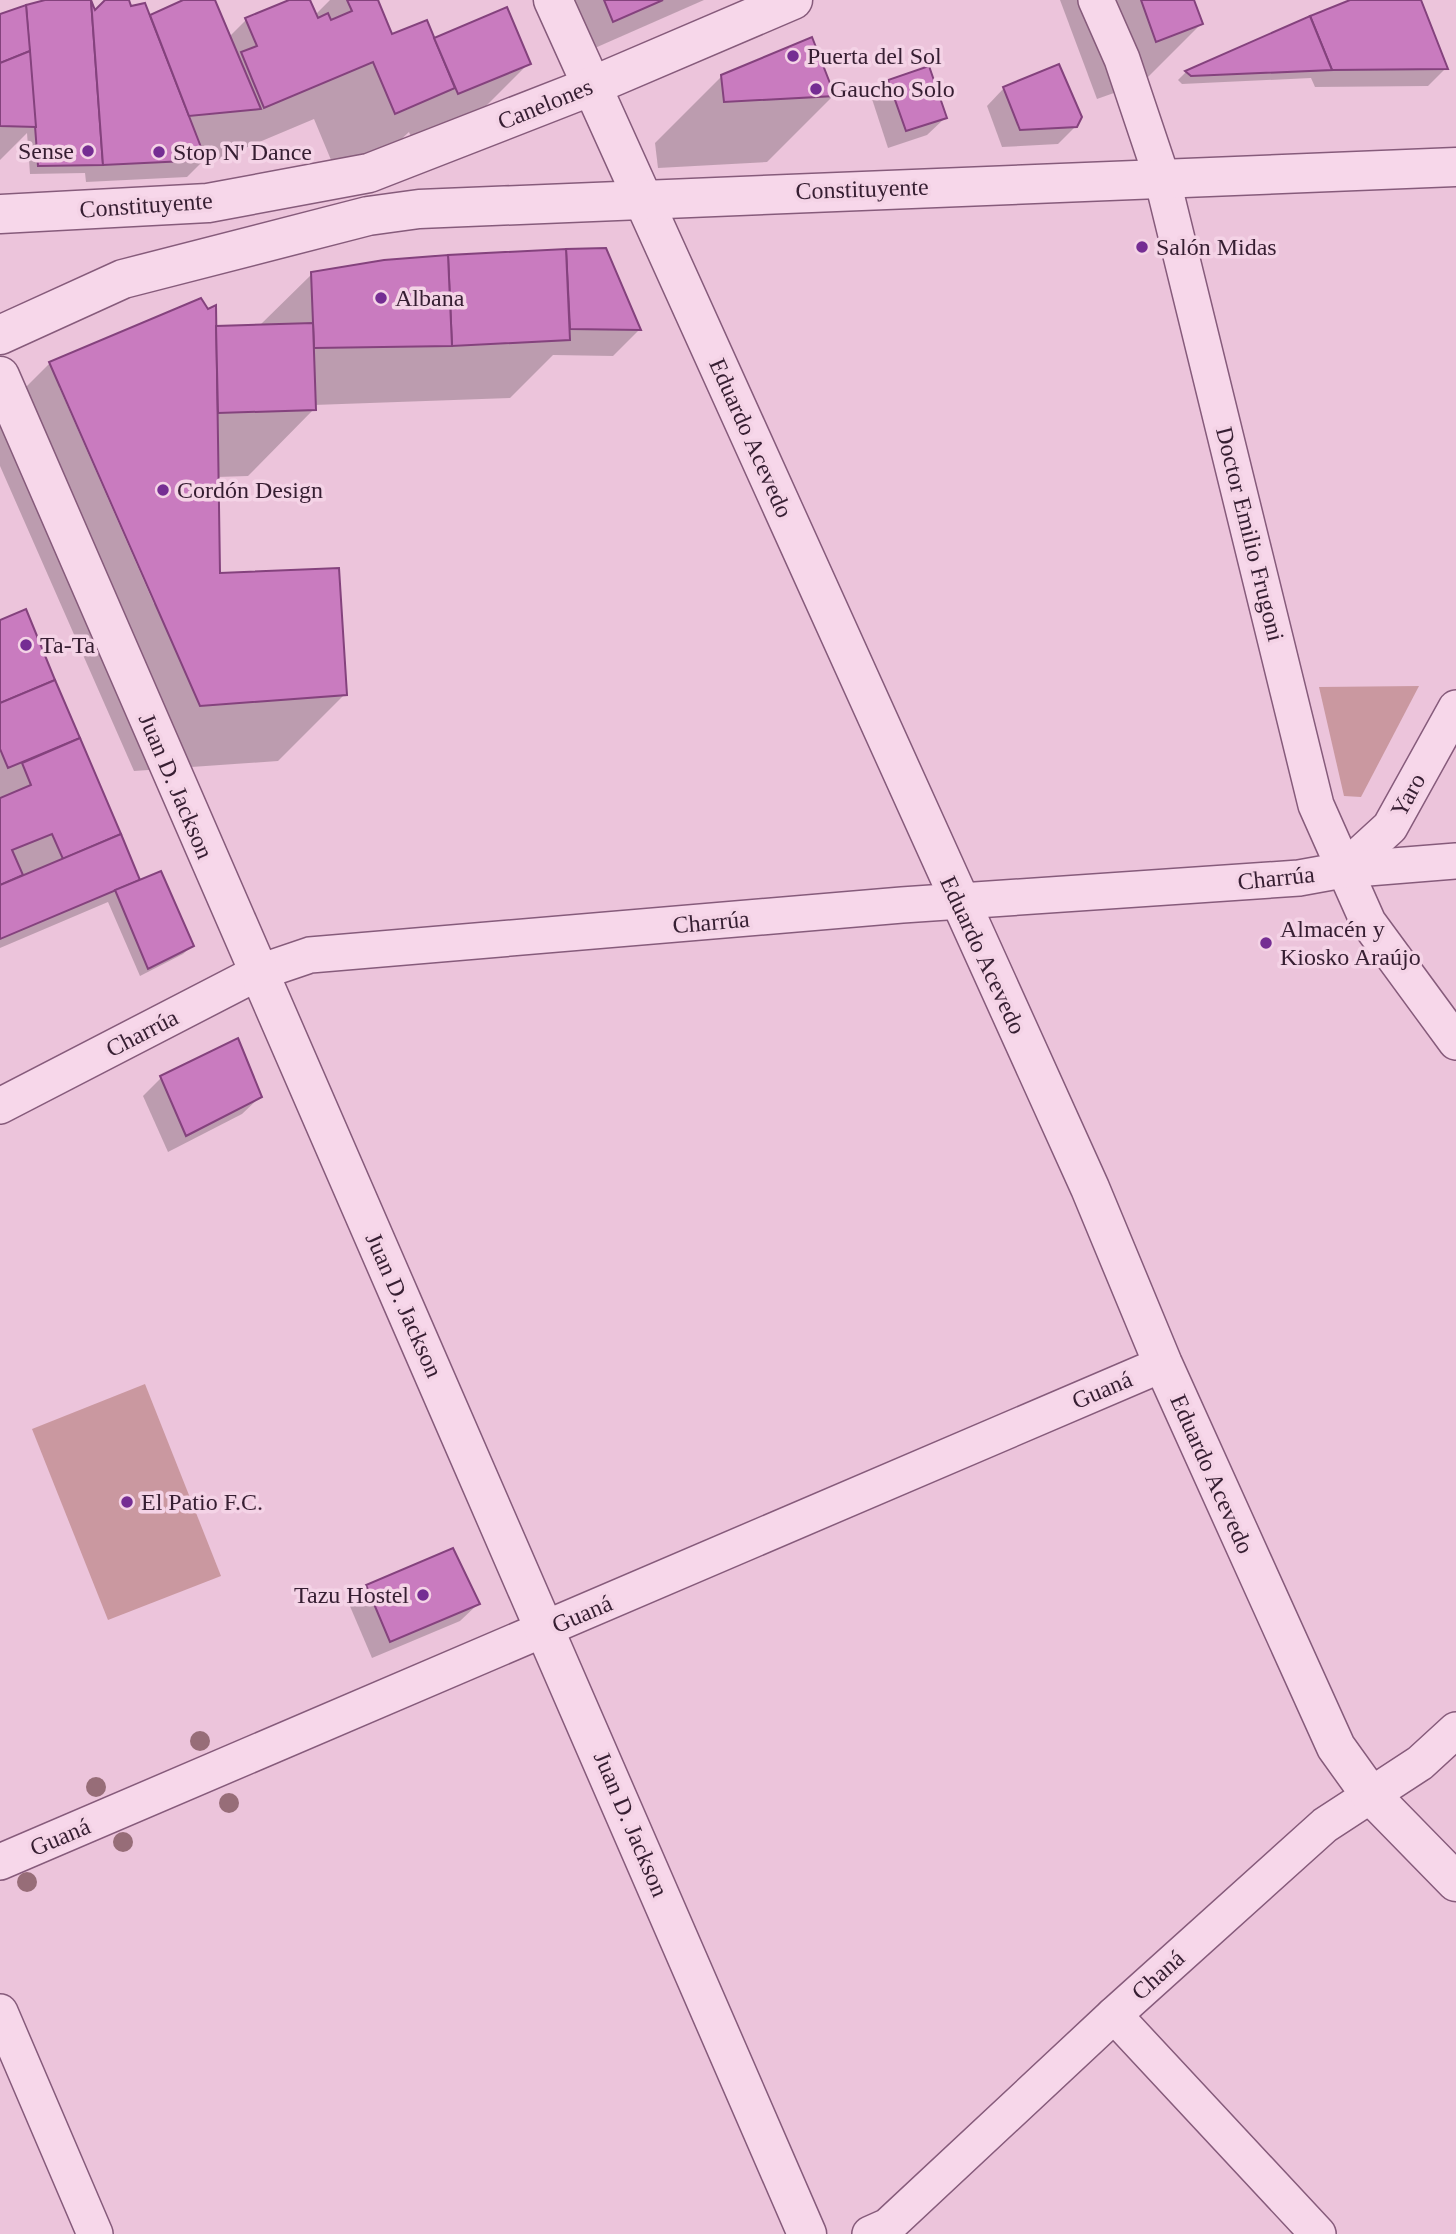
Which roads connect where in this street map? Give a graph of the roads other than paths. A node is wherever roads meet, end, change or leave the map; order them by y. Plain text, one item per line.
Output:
1 (553, 0) edge
2 (793, 0) edge
3 (1096, 0) edge
4 (592, 86) junction
5 (1456, 167) edge
6 (1162, 178) junction
7 (290, 190) joint
8 (643, 198) junction
9 (0, 214) edge
10 (0, 335) edge
11 (0, 376) edge
12 (1456, 708) edge
13 (1456, 861) edge
14 (1343, 870) junction
15 (958, 901) junction
16 (257, 973) junction
17 (1456, 1042) edge
18 (0, 1105) edge
19 (1163, 1364) junction
20 (547, 1628) junction
21 (1456, 1730) edge
22 (1369, 1793) junction
23 (0, 1863) edge
24 (1456, 1882) edge
25 (0, 2012) edge
26 (1114, 2015) junction
27 (95, 2234) edge
28 (807, 2234) edge
29 (870, 2234) edge
30 (1318, 2234) edge

1 - 4 street, Eduardo Acevedo
2 - 4 street, Canelones
3 - 6 street, Doctor Emilio Frugoni
4 - 7 street, Canelones
4 - 8 street, Eduardo Acevedo
5 - 6 street, Constituyente
6 - 8 street, Constituyente
6 - 14 street, Doctor Emilio Frugoni
7 - 9 street, Constituyente
8 - 10 street, Constituyente
8 - 15 street, Eduardo Acevedo
11 - 16 street, Juan D. Jackson
12 - 14 street, Yaro
13 - 14 street, Charrúa
14 - 15 street, Charrúa
14 - 17 street, Doctor Emilio Frugoni
15 - 16 street, Charrúa
15 - 19 street, Eduardo Acevedo
16 - 18 street, Charrúa
16 - 20 street, Juan D. Jackson
19 - 20 street, Guaná
19 - 22 street, Eduardo Acevedo
20 - 23 street, Guaná
20 - 28 street, Juan D. Jackson
21 - 22 street, Chaná
22 - 24 street, Eduardo Acevedo
22 - 26 street, Chaná
25 - 27 street
26 - 29 street, Chaná
26 - 30 street

